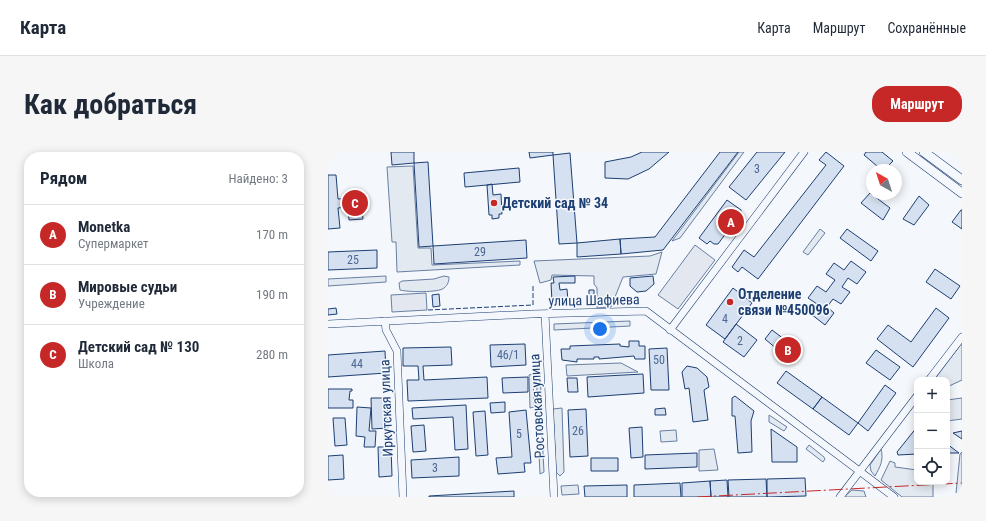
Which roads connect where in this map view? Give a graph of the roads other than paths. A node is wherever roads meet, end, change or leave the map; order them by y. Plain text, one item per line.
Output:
1 (804, 152) edge
2 (907, 152) edge
3 (924, 152) edge
4 (962, 180) edge
5 (962, 193) edge
6 (545, 314) junction
7 (385, 321) junction
8 (328, 324) edge
9 (670, 330) junction
10 (962, 337) edge
11 (931, 377) edge
12 (914, 400) edge
13 (860, 473) junction
14 (403, 497) edge
15 (554, 497) edge
16 (840, 497) edge
17 (894, 497) edge

1 - 9 street
2 - 5 main road
3 - 4 main road
6 - 7 street, улица Шафиева
6 - 9 street, улица Шафиева
6 - 15 street, Ростовская улица
7 - 8 street, улица Шафиева
7 - 14 street, Иркутская улица
9 - 13 street, улица Шафиева
10 - 11 street
12 - 13 street
13 - 16 street
13 - 17 street, улица Шафиева

